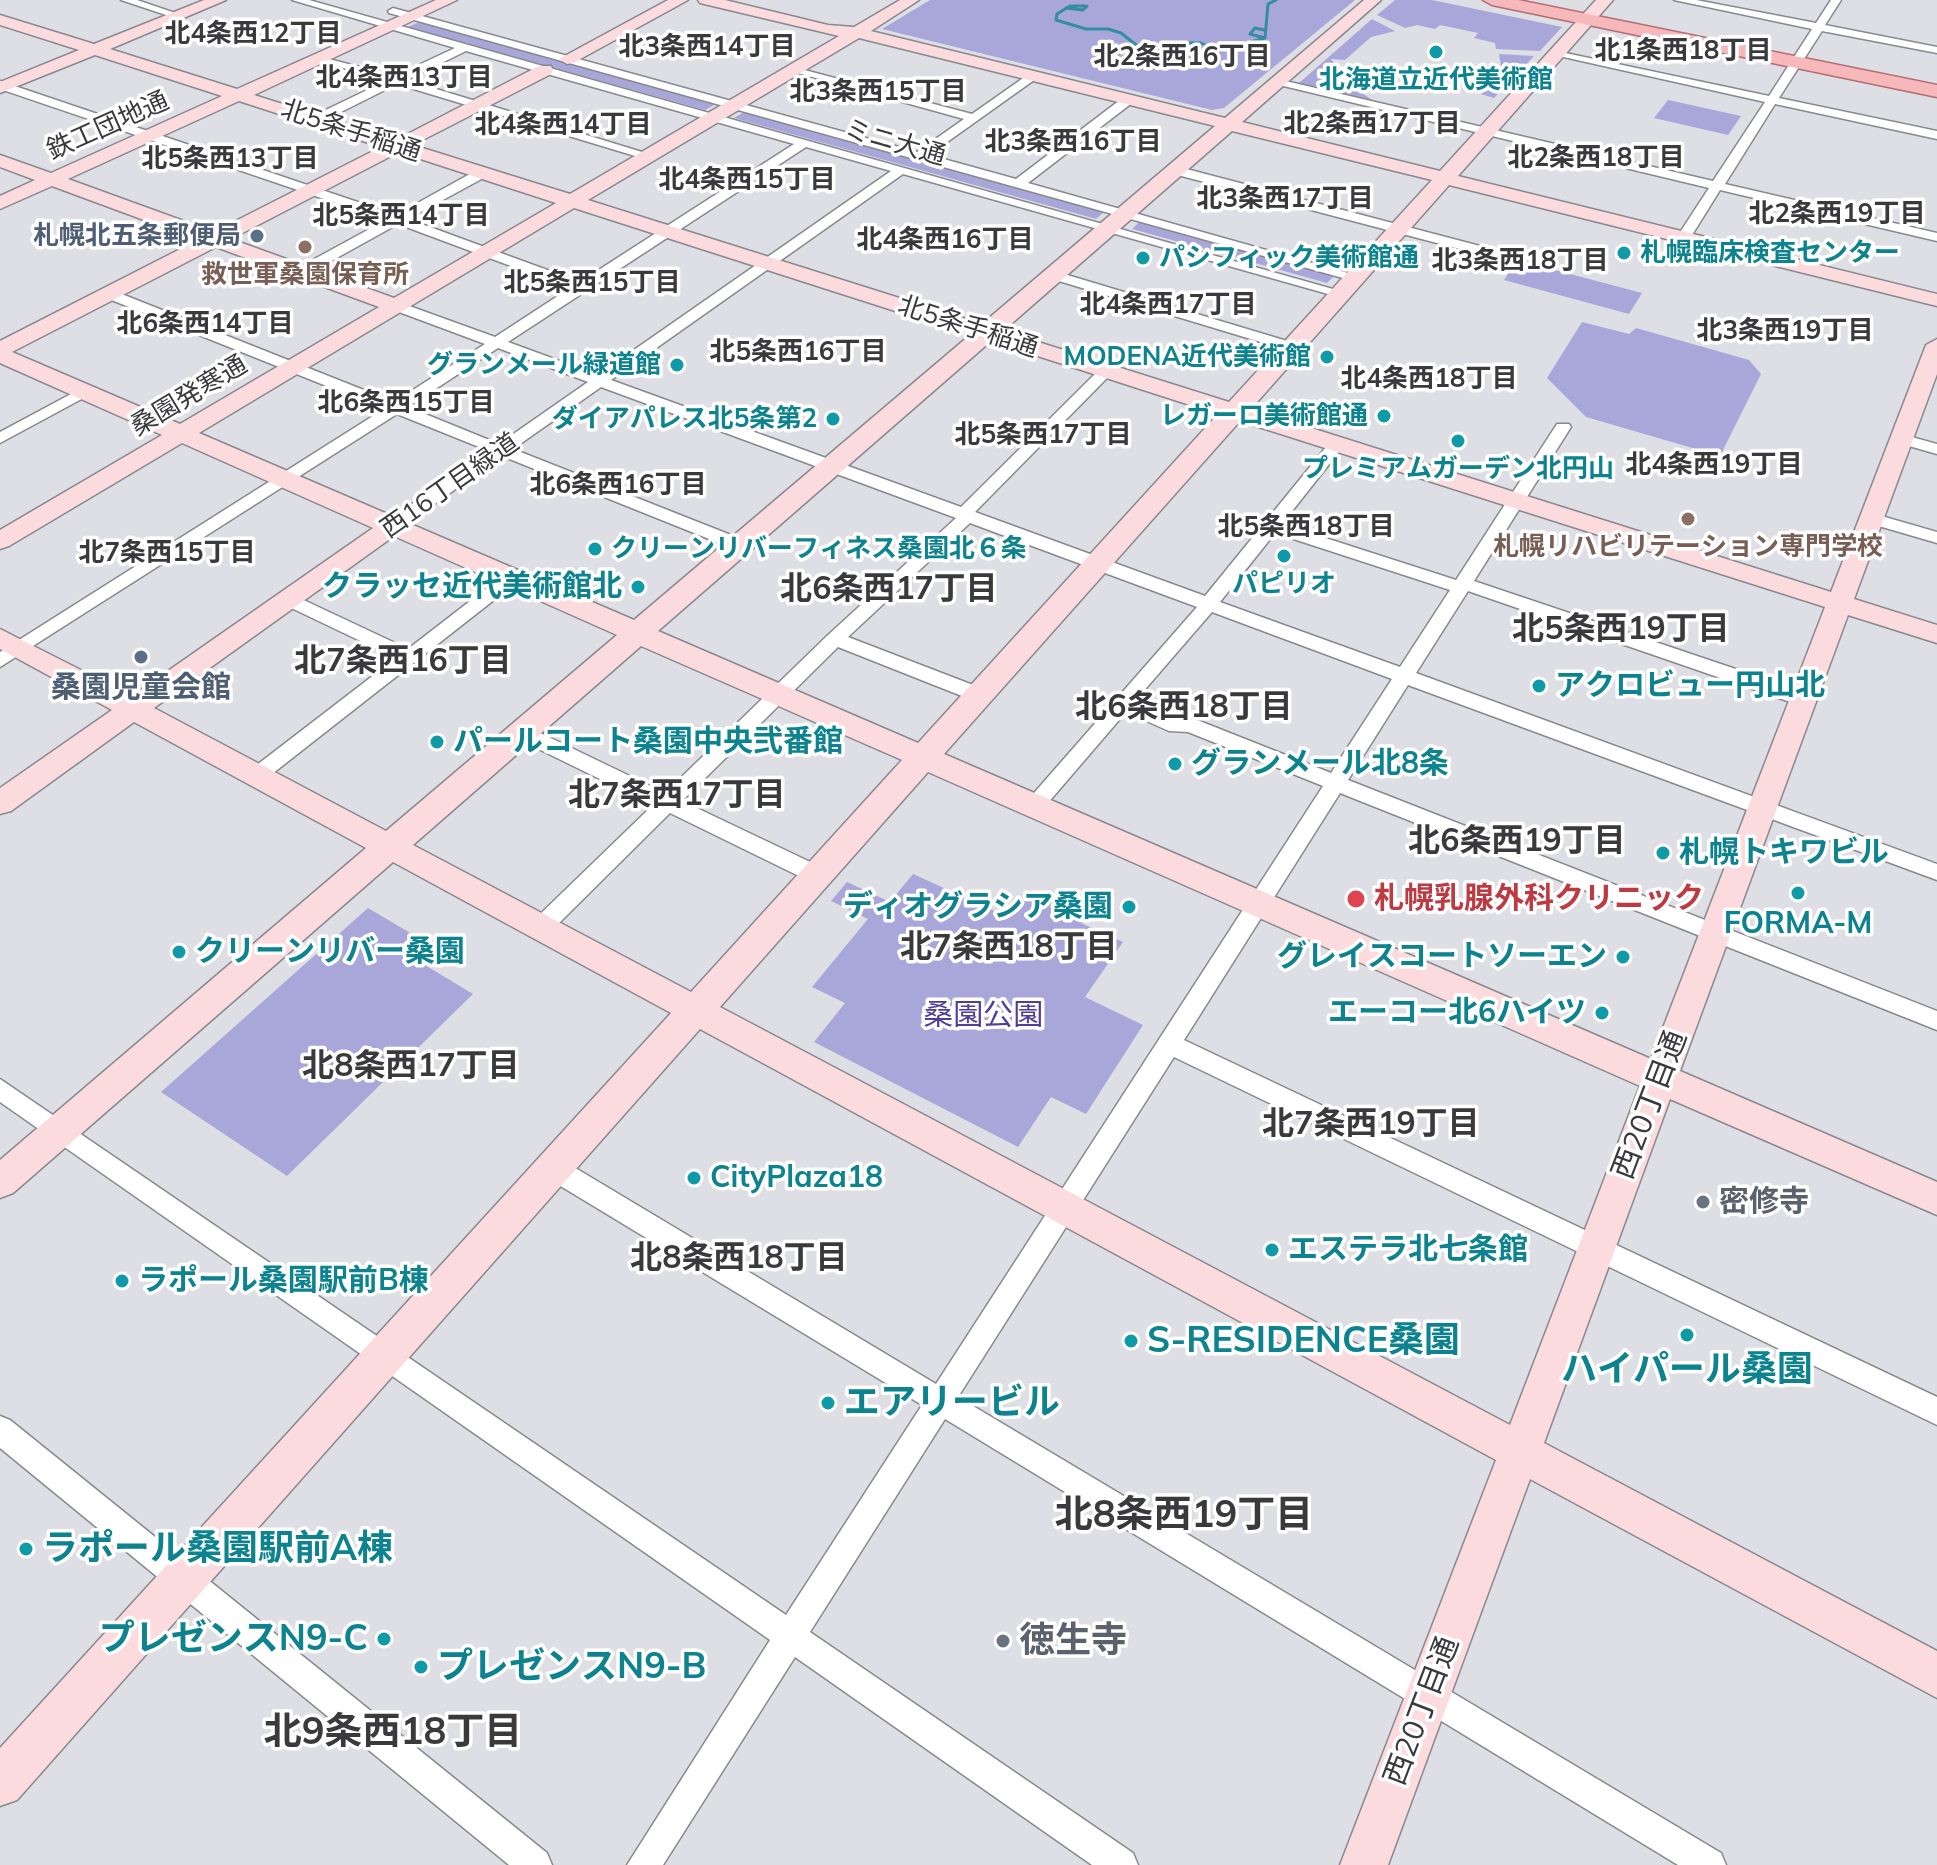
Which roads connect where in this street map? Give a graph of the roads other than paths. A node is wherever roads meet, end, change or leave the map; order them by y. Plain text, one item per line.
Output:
1 (126, 0) edge
2 (218, 0) edge
3 (297, 0) edge
4 (449, 0) edge
5 (680, 0) edge
6 (706, 0) edge
7 (743, 0) edge
8 (911, 0) edge
9 (1373, 0) edge
10 (1492, 0) edge
11 (1679, 0) edge
12 (1836, 0) edge
13 (378, 7) dead end
14 (1596, 10) edge
15 (179, 16) junction
16 (413, 16) junction
17 (0, 20) edge
18 (391, 26) junction
19 (1818, 27) junction
20 (856, 32) junction
21 (465, 47) junction
22 (95, 50) junction
23 (1937, 50) edge
24 (1556, 54) junction
25 (321, 58) junction
26 (567, 59) junction
27 (1796, 62) junction
28 (545, 70) junction
29 (793, 70) junction
30 (1033, 76) junction
31 (398, 80) junction
32 (1277, 83) junction
33 (1, 87) edge
34 (1937, 91) edge
35 (238, 95) junction
36 (1128, 100) junction
37 (1772, 100) junction
38 (477, 104) junction
39 (735, 105) junction
40 (715, 117) junction
41 (974, 118) junction
42 (315, 120) junction
43 (1228, 125) junction
44 (1486, 132) junction
45 (1937, 135) edge
46 (149, 136) junction
47 (805, 142) junction
48 (396, 146) junction
49 (649, 156) junction
50 (920, 156) junction
51 (0, 161) edge
52 (901, 170) junction
53 (1175, 170) junction
54 (482, 173) junction
55 (1444, 178) junction
56 (52, 180) junction
57 (1018, 184) junction
58 (1717, 186) junction
59 (308, 191) junction
60 (572, 201) junction
61 (0, 203) edge
62 (395, 220) junction
63 (1117, 220) junction
64 (1399, 229) junction
65 (669, 232) junction
66 (1684, 237) junction
67 (1937, 237) edge
68 (214, 240) junction
69 (487, 252) junction
70 (1517, 260) dead end
71 (767, 263) junction
72 (301, 272) junction
73 (1054, 275) junction
74 (1348, 285) junction
75 (583, 288) junction
76 (109, 294) junction
77 (1937, 300) edge
78 (396, 306) junction
79 (987, 333) junction
80 (496, 343) junction
81 (1292, 347) junction
82 (0, 352) edge
83 (1934, 361) edge
84 (293, 367) junction
85 (1106, 371) junction
86 (599, 382) junction
87 (84, 392) junction
88 (396, 408) junction
89 (1234, 411) junction
90 (1563, 427) dead end
91 (180, 434) junction
92 (0, 438) edge
93 (1901, 439) junction
94 (1337, 444) junction
95 (1937, 449) edge
96 (502, 450) junction
97 (831, 467) junction
98 (284, 480) junction
99 (1515, 500) junction
100 (965, 516) junction
101 (1871, 518) junction
102 (392, 526) junction
103 (1272, 526) junction
104 (1937, 538) edge
105 (0, 541) edge
106 (740, 545) junction
107 (1098, 564) junction
108 (511, 578) junction
109 (1462, 585) junction
110 (289, 600) junction
111 (1840, 602) junction
112 (1208, 605) junction
113 (637, 634) junction
114 (1937, 634) edge
115 (835, 639) junction
116 (6, 649) edge
117 (409, 657) junction
118 (1404, 677) junction
119 (778, 695) junction
120 (979, 695) junction
121 (1803, 699) junction
122 (1122, 703) junction
123 (133, 709) junction
124 (523, 733) junction
125 (923, 757) junction
126 (256, 776) junction
127 (1336, 782) junction
128 (0, 803) edge
129 (667, 803) junction
130 (1034, 806) junction
131 (1761, 808) junction
132 (391, 847) junction
133 (1937, 872) edge
134 (817, 875) junction
135 (1258, 904) junction
136 (540, 928) junction
137 (1715, 933) junction
138 (694, 1009) junction
139 (1937, 1021) edge
140 (1170, 1044) junction
141 (1660, 1078) junction
142 (0, 1089) edge
143 (60, 1131) junction
144 (553, 1168) junction
145 (0, 1182) edge
146 (1937, 1199) edge
147 (1064, 1208) junction
148 (1596, 1248) junction
149 (385, 1355) junction
150 (941, 1403) junction
151 (1937, 1411) edge
152 (0, 1430) edge
153 (1519, 1451) junction
154 (183, 1579) junction
155 (790, 1636) junction
156 (1937, 1675) edge
157 (1428, 1694) junction
158 (0, 1783) edge
159 (535, 1865) edge
160 (644, 1865) edge
161 (1121, 1865) edge
162 (1364, 1865) edge
163 (1709, 1865) edge

1 - 15 street
2 - 15 street
3 - 18 street, ミニ大通
4 - 16 street, 鉄工団地通
5 - 26 street
6 - 20 street
7 - 20 street
8 - 20 street, 桑園発寒通
9 - 32 street
10 - 14 main road
11 - 19 street
12 - 19 street
13 - 16 street, ミニ大通
14 - 24 street
14 - 27 main road
15 - 22 street
16 - 18 street, 鉄工団地通
16 - 26 street, ミニ大通
17 - 22 street, 北5条手稲通
18 - 21 street, ミニ大通
18 - 25 street, 鉄工団地通
19 - 23 street
19 - 27 street
20 - 29 street, 桑園発寒通
20 - 30 street
21 - 28 street, ミニ大通
21 - 31 street
22 - 33 street
22 - 35 street, 北5条手稲通
24 - 37 street
24 - 44 street
25 - 31 street
25 - 35 street, 鉄工団地通
26 - 39 street, ミニ大通
27 - 34 main road
27 - 37 street
28 - 38 street
28 - 40 street, ミニ大通
29 - 39 street, 桑園発寒通
29 - 41 street
30 - 36 street
30 - 41 street
31 - 38 street
31 - 42 street
32 - 43 street
32 - 44 street
33 - 46 street
35 - 42 street, 北5条手稲通
35 - 46 street, 鉄工団地通
36 - 43 street
36 - 57 street
37 - 45 street
37 - 58 street
38 - 48 street
38 - 49 street
39 - 40 street, 桑園発寒通
39 - 50 street, ミニ大通
40 - 47 street, ミニ大通
40 - 49 street, 桑園発寒通
41 - 50 street
42 - 48 street, 北5条手稲通
43 - 53 street
43 - 55 street
44 - 55 street
44 - 58 street
46 - 56 street, 鉄工団地通
46 - 59 street
47 - 52 street, ミニ大通
47 - 65 street
48 - 54 street, 北5条手稲通
48 - 59 street
49 - 60 street, 桑園発寒通
50 - 57 street, ミニ大通
51 - 56 street
52 - 63 street, ミニ大通
52 - 71 street, 西16丁目緑道
53 - 63 street
53 - 64 street
54 - 60 street, 北5条手稲通
54 - 62 street
55 - 64 street
55 - 66 street
56 - 61 street, 鉄工団地通
56 - 68 street
57 - 63 street, ミニ大通
58 - 66 street
58 - 67 street
59 - 62 street
59 - 68 street
60 - 65 street, 北5条手稲通
60 - 69 street, 桑園発寒通
62 - 69 street
62 - 72 street
63 - 73 street
63 - 74 street, ミニ大通
63 - 74 street, ミニ大通
64 - 70 street
64 - 74 street
65 - 71 street, 北5条手稲通
65 - 75 street
66 - 77 street
68 - 72 street
68 - 76 street
69 - 75 street
69 - 78 street, 桑園発寒通
71 - 79 street, 北5条手稲通
71 - 86 street, 西16丁目緑道
72 - 78 street
73 - 79 street
73 - 81 street
74 - 81 street
75 - 80 street
76 - 82 street
76 - 84 street
78 - 80 street
78 - 84 street, 桑園発寒通
79 - 85 street, 北5条手稲通
79 - 97 street
80 - 86 street
80 - 88 street
81 - 89 street
82 - 87 street
83 - 93 street, 西20丁目通
84 - 88 street
84 - 91 street, 桑園発寒通
85 - 89 street, 北5条手稲通
85 - 100 street
86 - 96 street, 西16丁目緑道
86 - 97 street
87 - 91 street
87 - 92 street
88 - 96 street
88 - 98 street
89 - 94 street, 北5条手稲通
89 - 107 street
90 - 99 street
91 - 98 street
91 - 105 street, 桑園発寒通
93 - 95 street
93 - 101 street, 西20丁目通
94 - 99 street, 北5条手稲通
94 - 103 street
96 - 102 street, 西16丁目緑道
96 - 106 street
97 - 100 street
97 - 106 street
98 - 102 street
98 - 116 street
99 - 109 street
99 - 111 street, 北5条手稲通
100 - 107 street
100 - 115 street
101 - 104 street
101 - 111 street, 西20丁目通
102 - 108 street
102 - 110 street, 西16丁目緑道
103 - 109 street
103 - 112 street
106 - 113 street
107 - 112 street
107 - 120 street
108 - 113 street
108 - 117 street
109 - 118 street
109 - 121 street
110 - 117 street
110 - 123 street, 西16丁目緑道
111 - 114 street, 北5条手稲通
111 - 121 street, 西20丁目通
112 - 118 street
112 - 122 street
113 - 119 street
113 - 124 street
115 - 119 street
115 - 120 street
116 - 123 street
117 - 126 street
118 - 127 street
118 - 131 street
119 - 125 street
119 - 129 street
120 - 125 street
121 - 131 street, 西20丁目通
122 - 127 street
122 - 130 street
123 - 126 street
123 - 128 street, 西16丁目緑道
124 - 129 street
124 - 132 street
125 - 130 street
125 - 134 street
126 - 132 street
127 - 135 street
127 - 137 street
129 - 134 street
129 - 136 street
130 - 135 street
131 - 133 street
131 - 137 street, 西20丁目通
132 - 136 street
132 - 143 street
134 - 138 street
135 - 140 street
135 - 141 street
136 - 138 street
137 - 139 street
137 - 141 street, 西20丁目通
138 - 144 street
138 - 147 street
140 - 147 street
140 - 148 street
141 - 146 street
141 - 148 street, 西20丁目通
142 - 143 street
143 - 145 street
143 - 149 street
144 - 149 street
144 - 150 street
147 - 150 street
147 - 153 street
148 - 151 street
148 - 153 street, 西20丁目通
149 - 154 street
149 - 155 street
150 - 155 street
150 - 157 street
152 - 154 street
153 - 156 street
153 - 157 street, 西20丁目通
154 - 158 street
154 - 159 street
155 - 160 street
155 - 161 street
157 - 162 street, 西20丁目通
157 - 163 street

